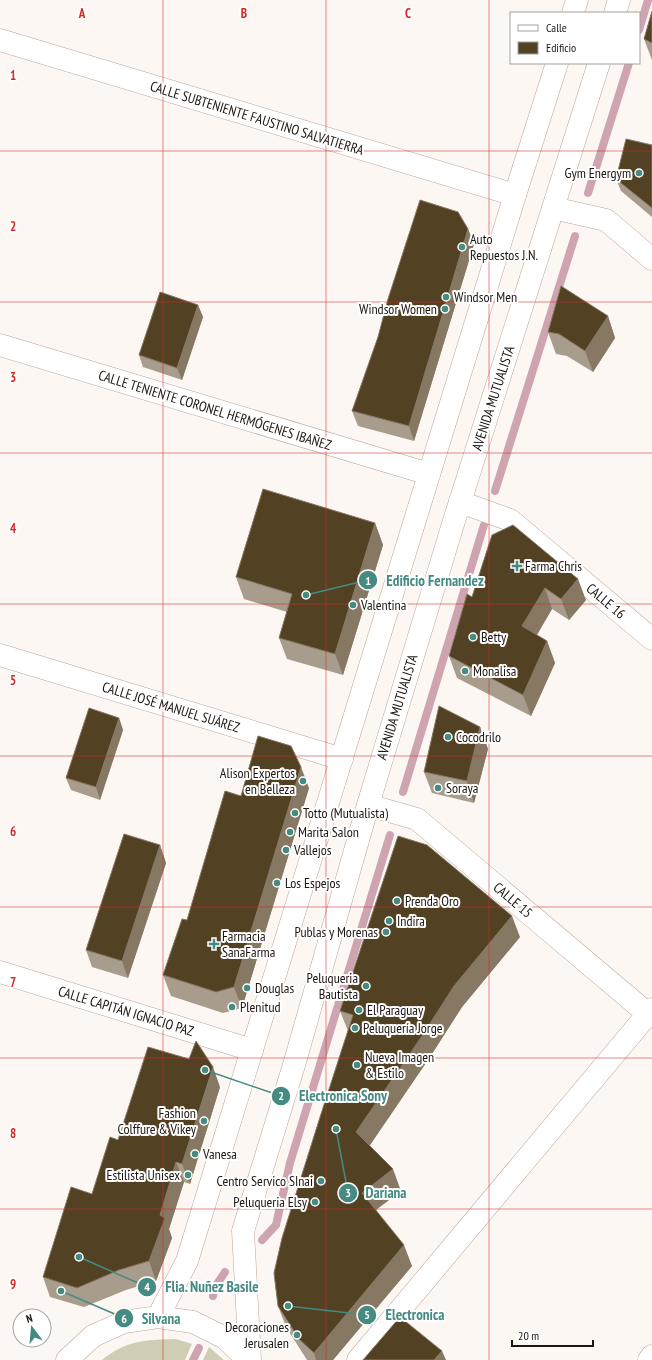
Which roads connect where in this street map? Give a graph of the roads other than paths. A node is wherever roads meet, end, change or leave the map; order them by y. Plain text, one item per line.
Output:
1 (577, 0) edge
2 (619, 0) edge
3 (573, 12) edge
4 (615, 12) edge
5 (0, 40) edge
6 (557, 64) edge
7 (599, 64) edge
8 (515, 196) junction
9 (553, 208) junction
10 (652, 259) edge
11 (0, 345) edge
12 (430, 474) junction
13 (460, 502) junction
14 (652, 639) edge
15 (0, 655) edge
16 (342, 759) junction
17 (368, 805) junction
18 (0, 972) edge
19 (650, 1012) edge
20 (252, 1050) junction
21 (158, 1317) junction
22 (652, 1356) edge
23 (67, 1360) edge
24 (249, 1360) edge
25 (358, 1360) edge
26 (649, 1360) edge

1 - 3 main road
2 - 4 main road
5 - 8 main road, CALLE SUBTENIENTE FAUSTINO SALVATIERRA
6 - 8 main road
7 - 9 main road, AVENIDA MUTUALISTA
8 - 12 main road
9 - 10 main road
9 - 13 main road, AVENIDA MUTUALISTA
11 - 12 main road, CALLE TENIENTE CORONEL HERMÓGENES IBAÑEZ
12 - 16 main road
13 - 14 main road, CALLE 16
13 - 17 main road, AVENIDA MUTUALISTA
15 - 16 main road, CALLE JOSÉ MANUEL SUÁREZ
16 - 20 main road
17 - 19 main road, CALLE 15
17 - 24 main road, AVENIDA MUTUALISTA
18 - 20 main road, CALLE CAPITÁN IGNACIO PAZ
19 - 25 main road
20 - 21 main road
21 - 23 main road
21 - 24 main road
22 - 26 main road

